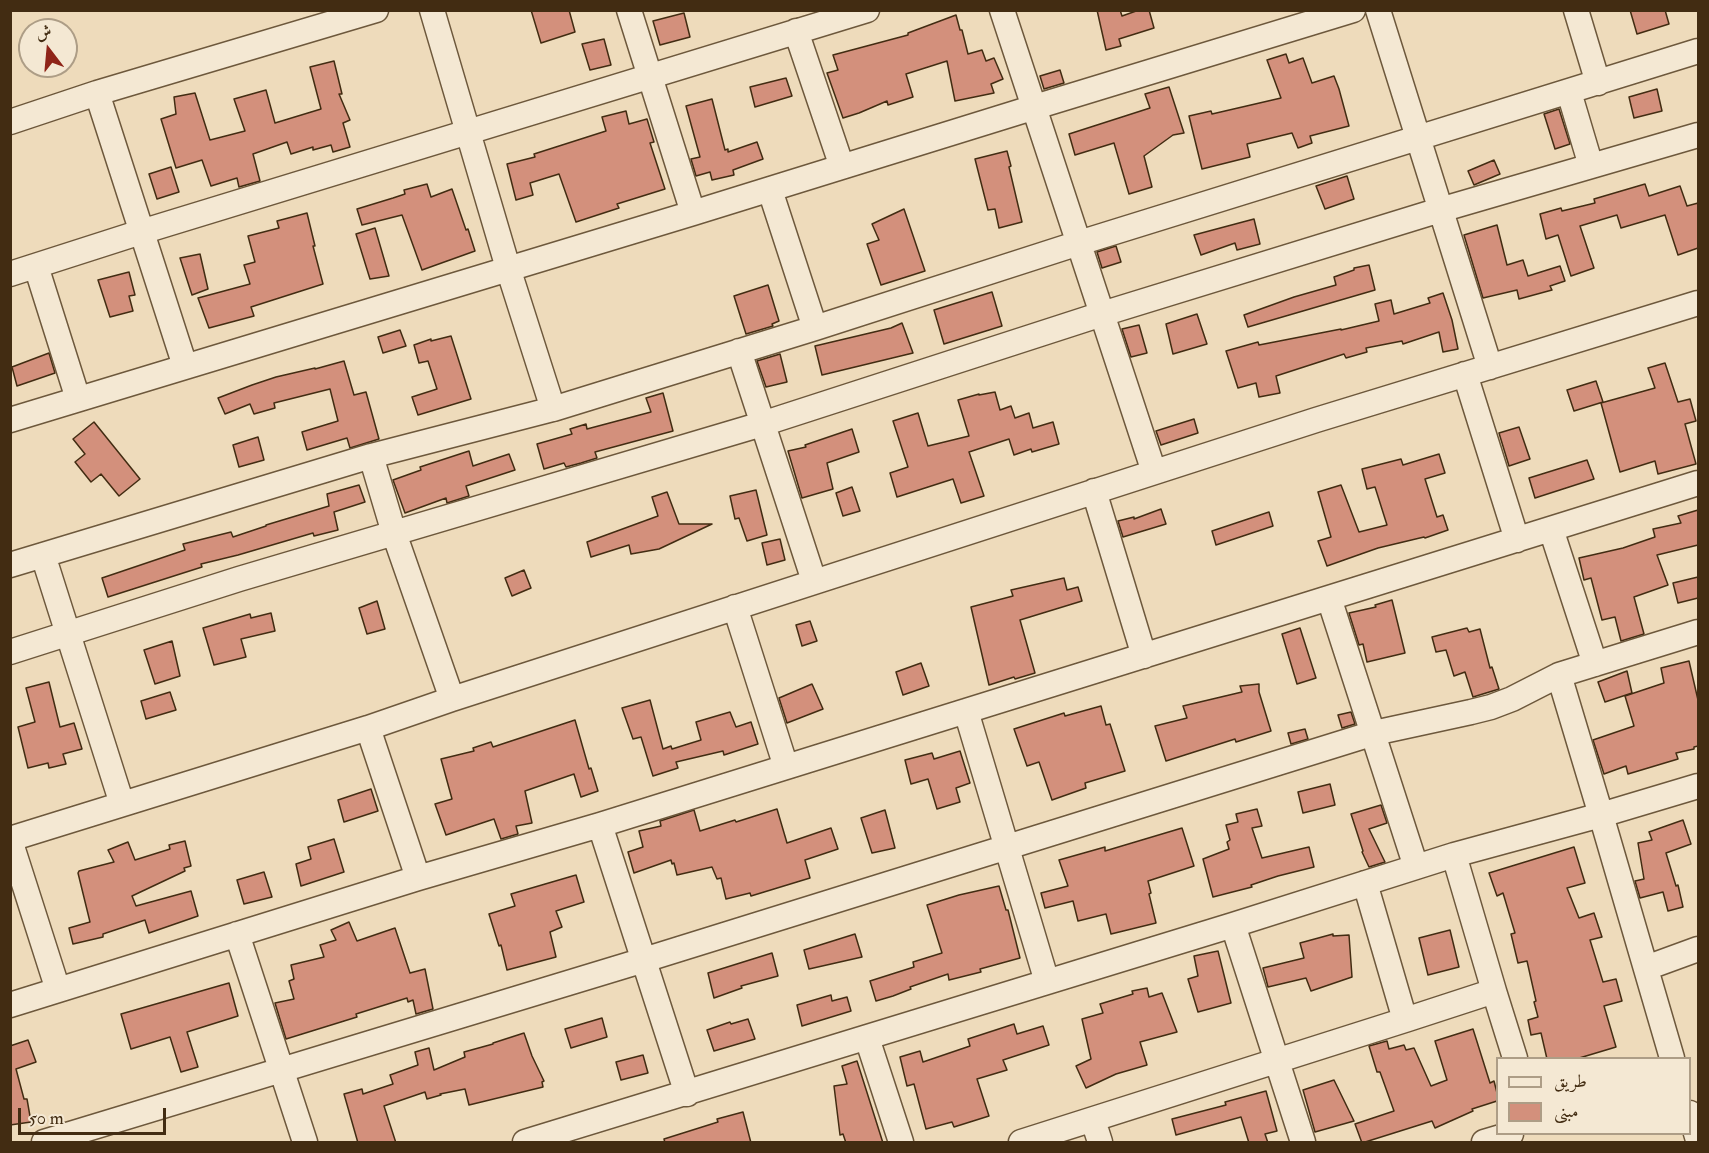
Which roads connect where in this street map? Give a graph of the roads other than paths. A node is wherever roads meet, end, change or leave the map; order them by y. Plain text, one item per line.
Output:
1 (376, 10) edge
2 (432, 10) edge
3 (629, 10) edge
4 (867, 10) edge
5 (1002, 10) edge
6 (1353, 10) edge
7 (1378, 10) edge
8 (1575, 10) edge
9 (313, 20) edge
10 (796, 31) junction
11 (1698, 51) edge
12 (650, 77) junction
13 (1598, 83) junction
14 (1569, 92) junction
15 (97, 93) junction
16 (1035, 107) junction
17 (10, 122) edge
18 (468, 132) junction
19 (1698, 135) edge
20 (1418, 138) junction
21 (842, 166) junction
22 (1591, 166) junction
23 (770, 190) junction
24 (1440, 210) junction
25 (693, 213) junction
26 (141, 232) junction
27 (1079, 243) junction
28 (36, 266) junction
29 (508, 268) junction
30 (10, 274) edge
31 (1697, 308) edge
32 (1102, 314) junction
33 (815, 328) junction
34 (739, 351) junction
35 (185, 366) junction
36 (1490, 367) junction
37 (1465, 374) junction
38 (78, 399) junction
39 (553, 409) junction
40 (10, 420) edge
41 (762, 424) junction
42 (371, 456) junction
43 (1154, 472) junction
44 (1698, 483) edge
45 (1094, 491) junction
46 (1551, 529) junction
47 (394, 532) junction
48 (1517, 540) junction
49 (43, 555) junction
50 (10, 565) edge
51 (814, 581) junction
52 (1329, 598) junction
53 (735, 607) junction
54 (1698, 632) edge
55 (68, 634) junction
56 (10, 652) edge
57 (1144, 656) junction
58 (1595, 664) junction
59 (1559, 675) junction
60 (452, 699) junction
61 (966, 711) junction
62 (368, 728) junction
63 (1374, 733) junction
64 (786, 767) junction
65 (1698, 786) edge
66 (122, 804) junction
67 (1601, 815) junction
68 (600, 825) junction
69 (10, 839) edge
70 (1008, 847) junction
71 (1454, 855) junction
72 (1416, 867) junction
73 (418, 878) junction
74 (1365, 883) junction
75 (1233, 925) junction
76 (237, 934) junction
77 (1698, 949) edge
78 (644, 960) junction
79 (1646, 968) junction
80 (1047, 982) junction
81 (58, 990) junction
82 (1494, 991) junction
83 (10, 1005) edge
84 (1405, 1020) junction
85 (867, 1038) junction
86 (1514, 1057) edge
87 (1671, 1057) edge
88 (1277, 1062) junction
89 (281, 1071) junction
90 (687, 1094) junction
91 (1691, 1119) edge
92 (1096, 1131) edge
93 (100, 1134) edge
94 (1508, 1135) edge
95 (1698, 1140) edge
96 (44, 1143) edge
97 (305, 1143) edge
98 (525, 1143) edge
99 (901, 1143) edge
100 (1021, 1143) edge
101 (1303, 1143) edge
102 (1484, 1143) edge

1 - 9 street
2 - 18 street
3 - 12 street
4 - 10 street
5 - 16 street
6 - 16 street
7 - 20 street
8 - 13 street
9 - 15 street
10 - 12 street
10 - 21 street
11 - 13 street
12 - 18 street
12 - 25 street
13 - 14 street
14 - 20 street
14 - 22 street
15 - 17 street
15 - 26 street
16 - 21 street
16 - 27 street
18 - 26 street
18 - 29 street
19 - 22 street
20 - 24 street
20 - 27 street
21 - 23 street
22 - 24 street
23 - 25 street
23 - 33 street
24 - 32 street
24 - 36 street
25 - 29 street
26 - 28 street
26 - 35 street
27 - 32 street
27 - 33 street
28 - 30 street
28 - 38 street
29 - 35 street
29 - 39 street
31 - 36 street
32 - 41 street
32 - 43 street
33 - 34 street
34 - 39 street
34 - 41 street
35 - 38 street
36 - 37 street
37 - 43 street
37 - 48 street
38 - 40 street
39 - 42 street
41 - 47 street
41 - 51 street
42 - 47 street
42 - 49 street
43 - 45 street
44 - 46 street
45 - 51 street
45 - 57 street
46 - 48 street
46 - 58 street
47 - 55 street
47 - 60 street
48 - 52 street
49 - 50 street
49 - 55 street
51 - 53 street
52 - 57 street
52 - 63 street
53 - 60 street
53 - 64 street
54 - 58 street
55 - 56 street
55 - 66 street
57 - 61 street
58 - 59 street
59 - 63 street
59 - 67 street
60 - 62 street
61 - 64 street
61 - 70 street
62 - 66 street
62 - 73 street
63 - 70 street
63 - 72 street
64 - 68 street
65 - 67 street
66 - 69 street
67 - 71 street
67 - 79 street
68 - 73 street
68 - 78 street
69 - 81 street
70 - 78 street
70 - 80 street
71 - 72 street
71 - 82 street
72 - 74 street
73 - 76 street
74 - 75 street
74 - 84 street
75 - 80 street
75 - 88 street
76 - 81 street
76 - 89 street
77 - 79 street
78 - 89 street
78 - 90 street
79 - 87 street
80 - 85 street
81 - 83 street
82 - 84 street
82 - 86 street
84 - 88 street
85 - 90 street
85 - 99 street
88 - 92 street
88 - 101 street
89 - 93 street
89 - 97 street
90 - 98 street
91 - 95 street
92 - 100 street
93 - 96 street
94 - 102 street

